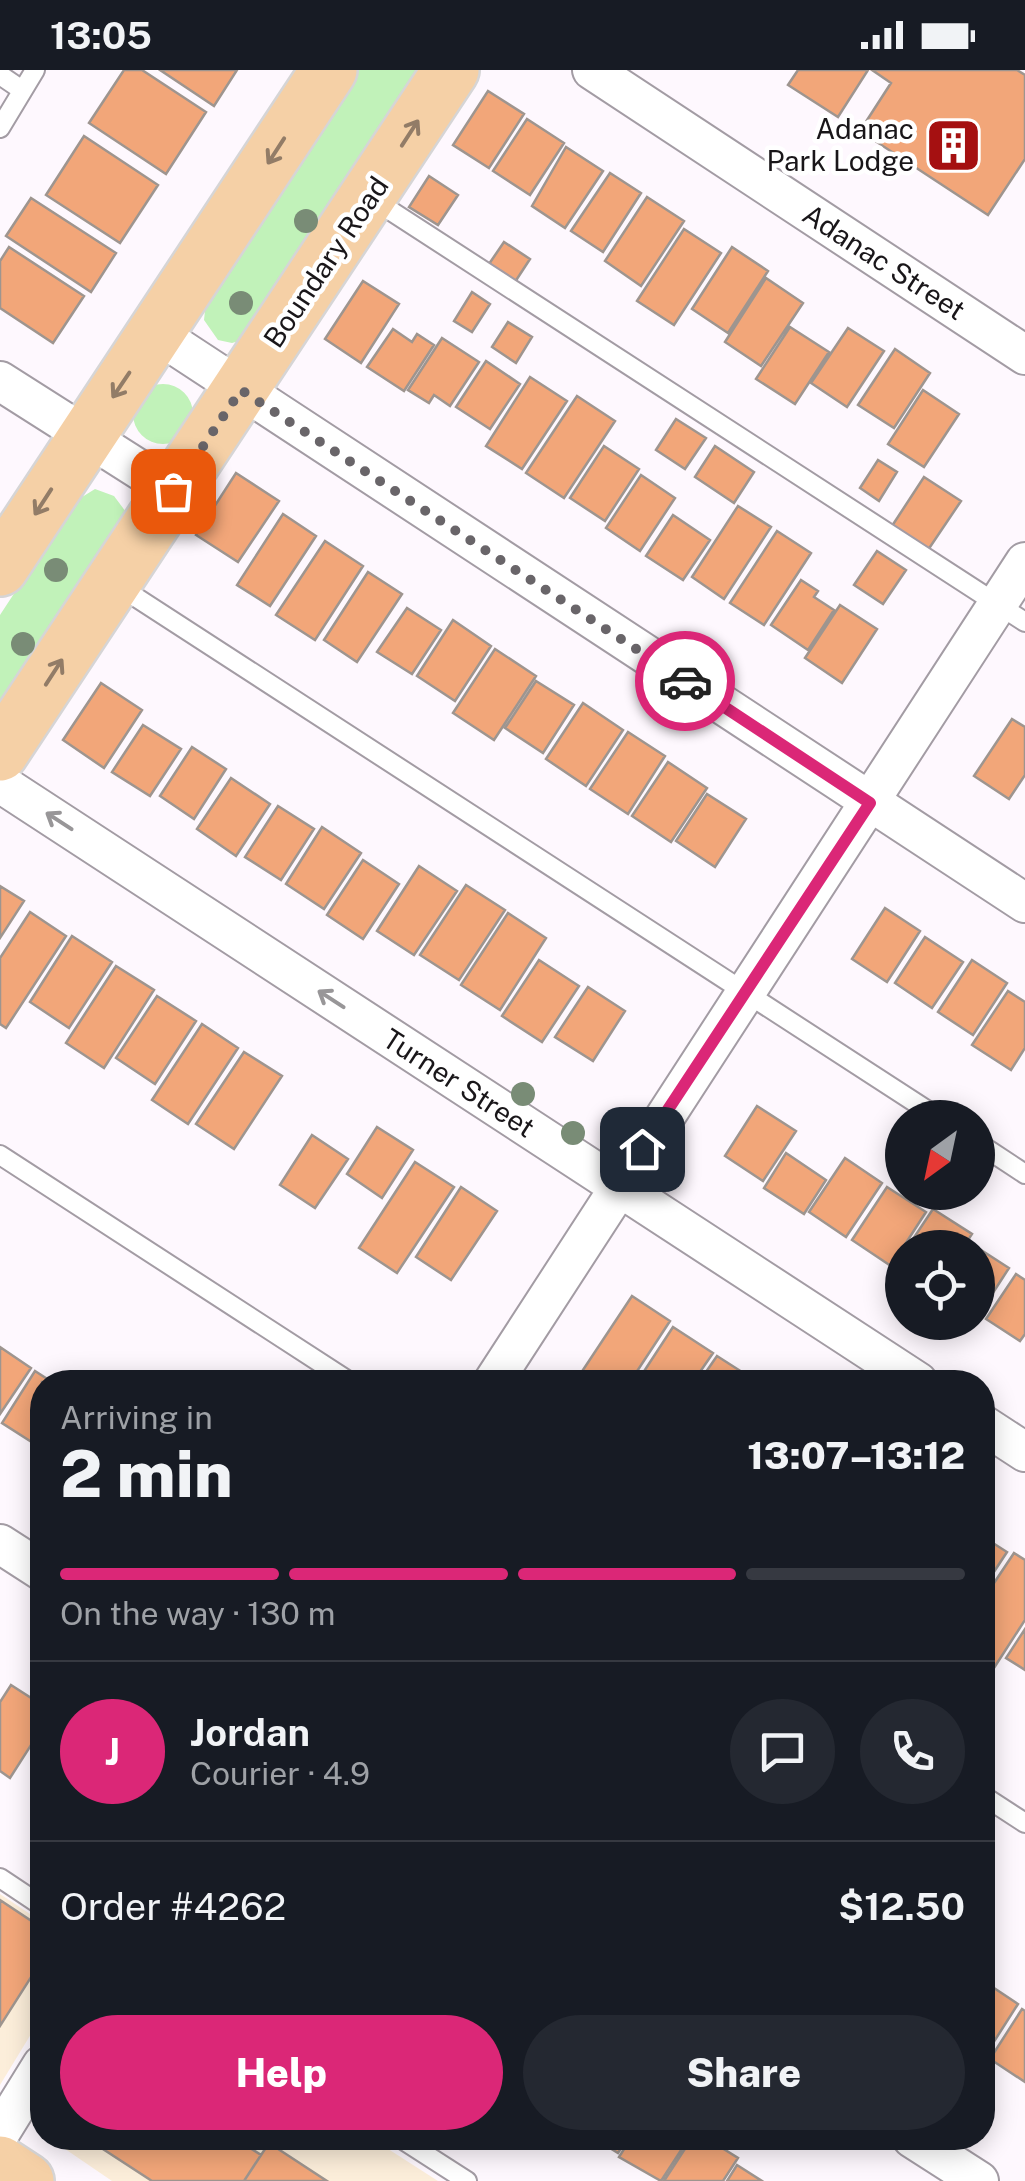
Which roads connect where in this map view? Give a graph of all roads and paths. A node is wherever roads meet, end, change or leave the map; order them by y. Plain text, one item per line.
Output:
1 (34, 70) edge
2 (329, 70) edge
3 (451, 70) edge
4 (592, 70) edge
5 (0, 75) edge
6 (22, 90) junction
7 (0, 128) edge
8 (369, 196) junction
9 (156, 333) junction
10 (1025, 355) edge
11 (0, 382) edge
12 (241, 390) junction
13 (86, 436) junction
14 (173, 491) junction
15 (1025, 562) edge
16 (0, 568) edge
17 (113, 582) junction
18 (1011, 614) edge
19 (0, 754) edge
20 (0, 783) edge
21 (870, 803) junction
22 (1025, 903) edge
23 (746, 991) junction
24 (912, 1100) edge
25 (0, 1154) edge
26 (995, 1154) edge
27 (1025, 1174) edge
28 (617, 1187) junction
29 (332, 1370) edge
30 (501, 1370) edge
31 (899, 1370) edge
32 (995, 1432) edge
33 (1025, 1452) edge
34 (0, 1544) edge
35 (30, 1564) edge
36 (995, 1804) edge
37 (1025, 1823) edge
38 (0, 1878) edge
39 (30, 1898) edge
40 (30, 2084) edge
41 (0, 2133) edge
42 (419, 2150) edge
43 (931, 2150) edge
44 (0, 2164) edge
45 (26, 2181) edge
46 (467, 2181) edge
47 (979, 2181) edge

1 - 6 lane
2 -> 9 main road
8 -> 3 main road, Boundary Road
4 - 10 street, Adanac Street
5 - 6 lane
6 - 7 lane
8 - 12 main road, Boundary Road
8 - 18 lane
9 - 12 street
9 -> 13 main road
11 - 13 street
12 - 14 main road, Boundary Road
12 - 21 street
13 - 14 street
13 -> 16 main road
14 - 17 main road, Boundary Road
15 - 18 street
19 -> 17 main road, Boundary Road
17 - 23 lane
18 - 21 street
28 -> 20 street, Turner Street
21 - 22 street
21 - 23 street
23 - 24 lane
23 - 28 street
25 - 29 lane
26 - 27 lane
28 - 30 street
28 - 31 street, Turner Street
32 - 33 street
34 - 35 street
36 - 37 lane
38 - 39 lane
40 - 41 street
42 - 46 lane
43 - 47 street
44 - 45 main road

